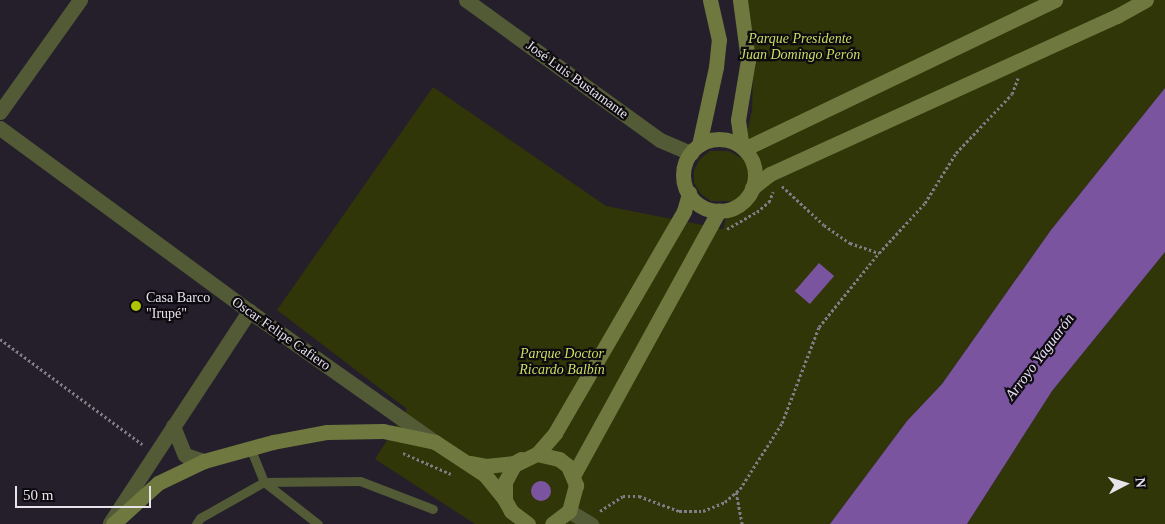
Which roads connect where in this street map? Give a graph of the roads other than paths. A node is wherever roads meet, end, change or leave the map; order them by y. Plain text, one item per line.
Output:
1 (80, 0) edge
2 (466, 0) edge
3 (710, 0) edge
4 (740, 0) edge
5 (1056, 0) edge
6 (1146, 0) edge
7 (0, 112) edge
8 (0, 128) edge
9 (743, 148) junction
10 (695, 149) junction
11 (752, 188) junction
12 (689, 193) junction
13 (719, 210) junction
14 (249, 311) junction
15 (173, 426) junction
16 (435, 442) junction
17 (250, 448) junction
18 (537, 454) junction
19 (521, 459) junction
20 (204, 461) junction
21 (469, 463) junction
22 (573, 476) junction
23 (264, 482) junction
24 (506, 500) junction
25 (433, 509) dead end
26 (569, 511) junction
27 (592, 520) edge
28 (109, 524) edge
29 (113, 524) edge
30 (196, 524) edge
31 (318, 524) edge
32 (528, 524) edge
33 (552, 524) edge

1 - 7 street
2 - 10 street, José Luis Bustamante
3 - 10 main road
4 - 9 main road
5 - 9 main road
6 - 11 main road
8 - 14 street, Oscar Felipe Cafiero
9 - 10 main road
9 - 11 main road
10 - 12 main road
11 - 13 main road
12 - 13 main road
12 - 18 main road
13 - 22 main road
14 - 15 street
14 - 16 street, Oscar Felipe Cafiero
15 - 20 street
15 - 28 street
16 - 17 main road
16 - 21 main road, Oscar Felipe Cafiero
17 - 20 main road
17 - 23 lane
18 - 19 main road, Oscar Felipe Cafiero
18 - 22 main road
19 - 21 main road, Oscar Felipe Cafiero
19 - 24 main road
20 - 29 main road
21 - 24 main road, Oscar Felipe Cafiero
22 - 26 main road
23 - 25 lane
23 - 30 lane
23 - 31 lane
24 - 32 main road, Oscar Felipe Cafiero
26 - 27 street
26 - 33 main road

